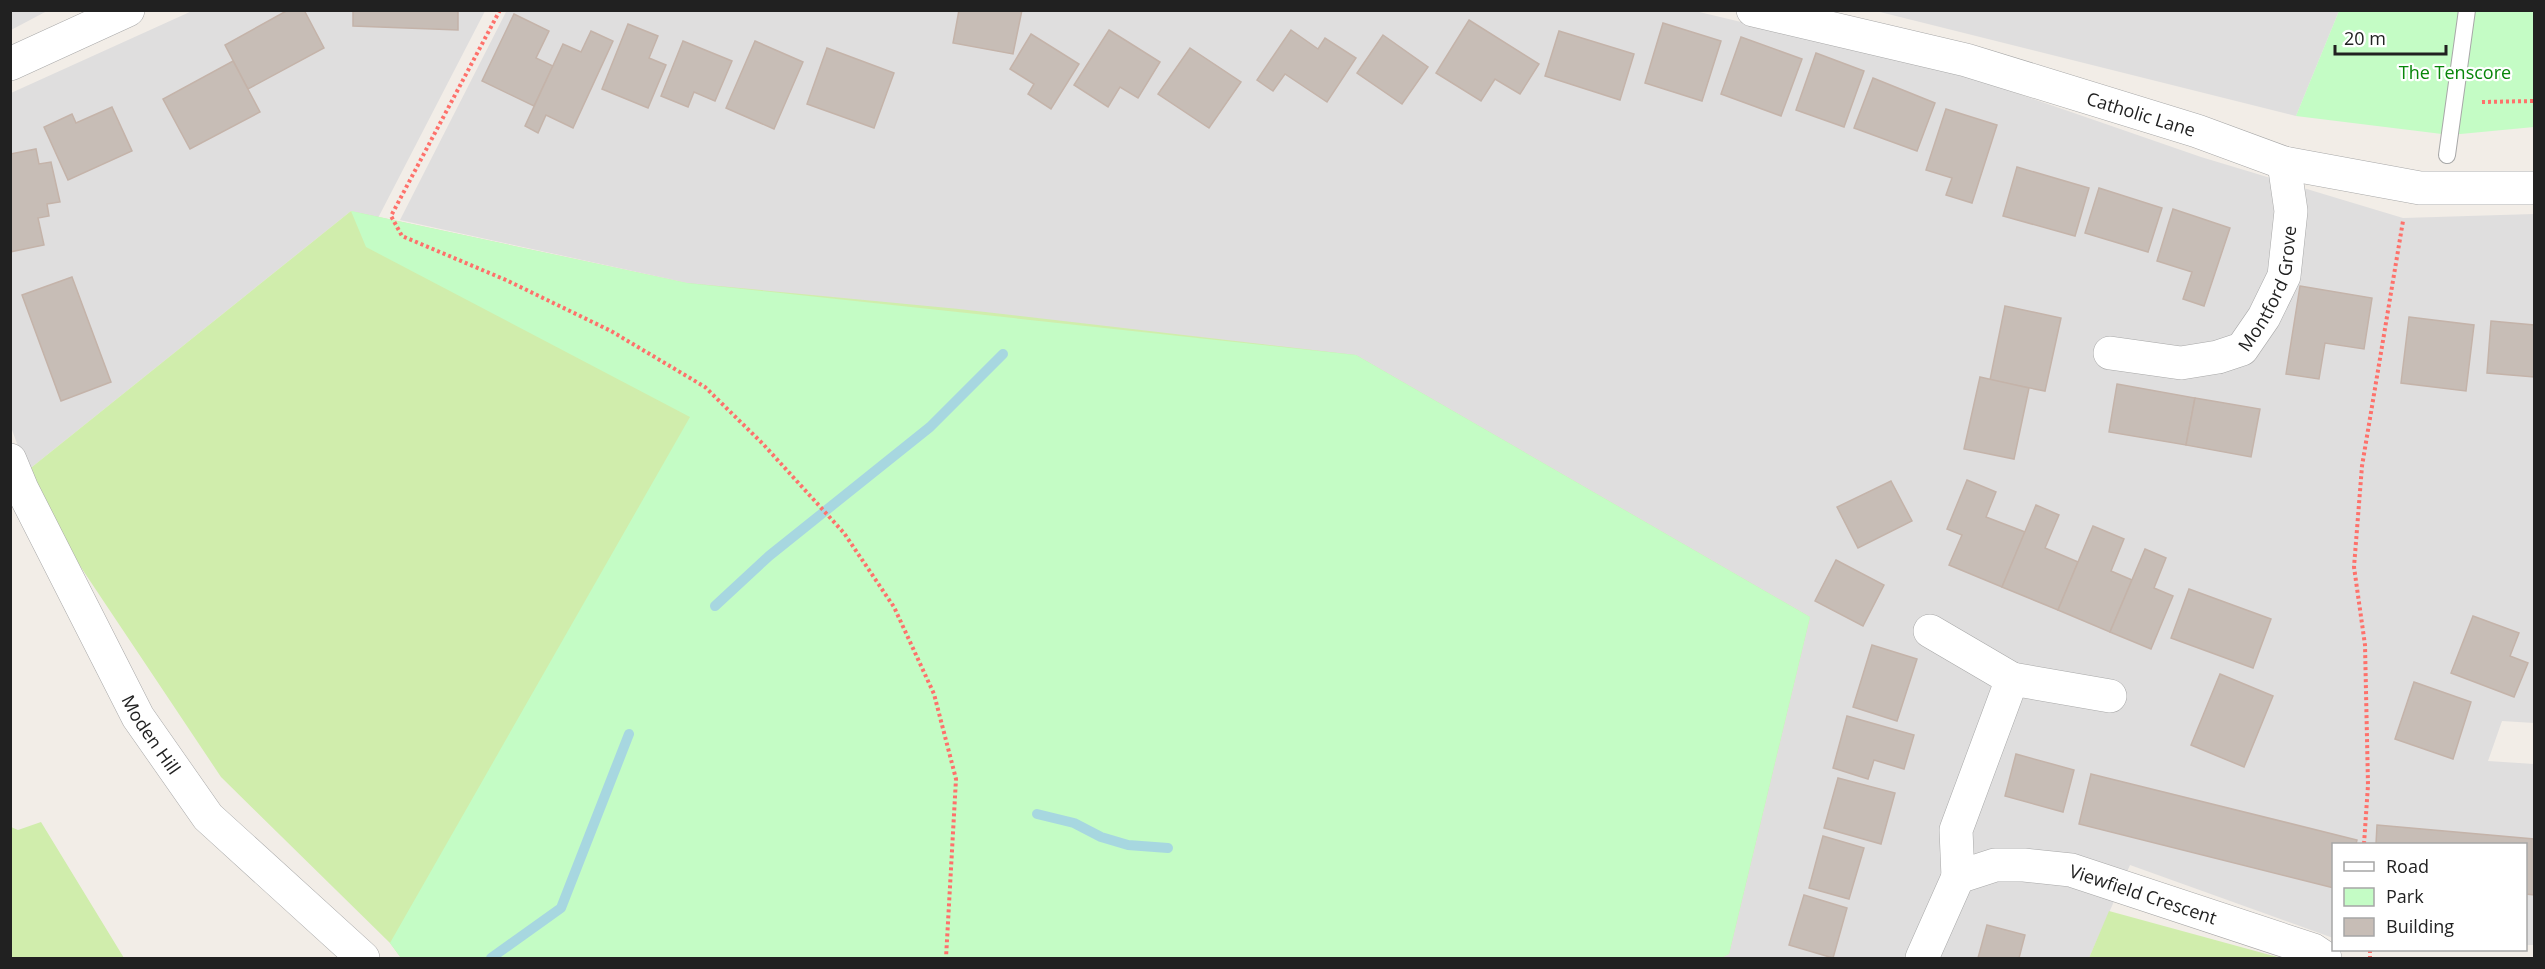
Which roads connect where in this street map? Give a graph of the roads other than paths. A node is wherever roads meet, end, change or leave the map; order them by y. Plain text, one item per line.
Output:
1 (128, 10) edge
2 (1752, 10) edge
3 (2467, 10) edge
4 (10, 64) edge
5 (2447, 155) dead end
6 (2284, 163) junction
7 (2535, 188) edge
8 (2110, 353) dead end
9 (10, 460) edge
10 (1930, 631) dead end
11 (2012, 679) junction
12 (2110, 696) dead end
13 (1958, 877) junction
14 (363, 958) edge
15 (1922, 958) edge
16 (2325, 958) edge

1 - 4 street
2 - 6 street, Catholic Lane
3 - 5 lane
6 - 7 street, Catholic Lane
6 - 8 street, Montford Grove
9 - 14 street, Moden Hill
10 - 11 street
11 - 12 street
11 - 13 street
13 - 15 street
13 - 16 street, Viewfield Crescent

